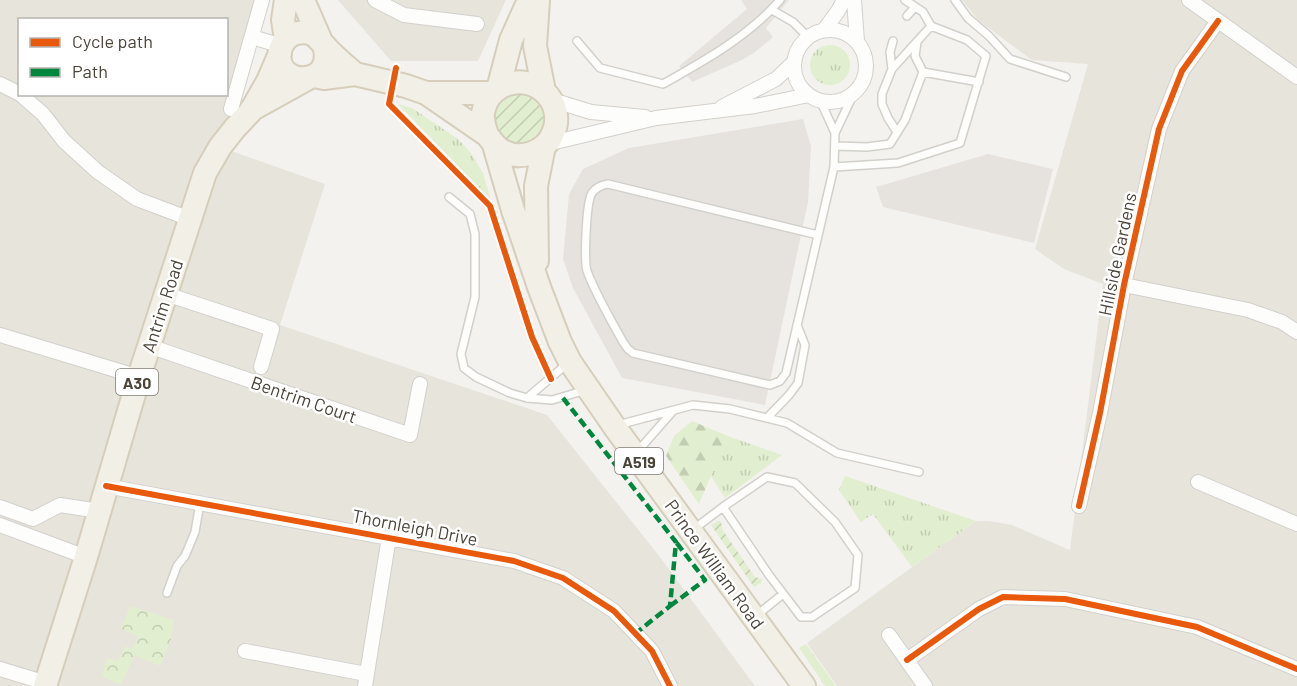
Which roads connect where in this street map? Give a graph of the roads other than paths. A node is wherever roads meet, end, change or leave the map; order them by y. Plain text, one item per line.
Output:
1 (262, 0) edge
2 (286, 0) edge
3 (303, 0) edge
4 (375, 0) edge
5 (529, 0) edge
6 (538, 0) edge
7 (780, 0) edge
8 (844, 0) edge
9 (854, 0) edge
10 (905, 0) edge
11 (954, 0) edge
12 (1189, 0) edge
13 (915, 7) junction
14 (772, 10) junction
15 (906, 16) dead end
16 (1218, 21) junction
17 (477, 24) dead end
18 (931, 26) junction
19 (824, 30) junction
20 (252, 37) junction
21 (808, 37) junction
22 (577, 41) dead end
23 (856, 41) junction
24 (893, 41) dead end
25 (917, 41) junction
26 (322, 42) junction
27 (282, 46) junction
28 (794, 62) junction
29 (892, 69) junction
30 (923, 72) junction
31 (355, 74) junction
32 (311, 77) junction
33 (1066, 77) dead end
34 (1297, 77) edge
35 (979, 82) junction
36 (0, 84) edge
37 (496, 91) junction
38 (18, 93) edge
39 (426, 93) junction
40 (854, 93) junction
41 (548, 95) junction
42 (22, 96) edge
43 (814, 97) junction
44 (241, 110) junction
45 (712, 112) junction
46 (656, 118) junction
47 (897, 132) junction
48 (835, 134) junction
49 (490, 140) junction
50 (545, 145) junction
51 (836, 146) junction
52 (834, 167) junction
53 (449, 197) dead end
54 (190, 219) junction
55 (818, 235) junction
56 (1124, 285) junction
57 (539, 287) junction
58 (166, 294) junction
59 (797, 325) junction
60 (1297, 332) edge
61 (0, 335) edge
62 (149, 346) junction
63 (570, 362) junction
64 (261, 367) dead end
65 (139, 377) junction
66 (420, 384) dead end
67 (589, 390) junction
68 (527, 398) junction
69 (673, 411) junction
70 (767, 418) junction
71 (614, 426) junction
72 (635, 454) junction
73 (919, 472) dead end
74 (1198, 482) dead end
75 (105, 486) junction
76 (200, 503) junction
77 (1079, 506) dead end
78 (0, 507) edge
79 (723, 507) junction
80 (99, 511) junction
81 (1297, 524) edge
82 (0, 525) edge
83 (692, 531) junction
84 (389, 537) junction
85 (86, 557) junction
86 (167, 593) dead end
87 (783, 594) junction
88 (754, 617) junction
89 (889, 635) dead end
90 (245, 651) dead end
91 (907, 660) junction
92 (0, 669) edge
93 (1297, 669) edge
94 (365, 680) edge
95 (46, 684) edge
96 (670, 686) edge
97 (804, 686) edge
98 (925, 686) edge

1 - 20 street
2 - 27 main road, Antrim Road / A30
3 - 26 main road, A30
4 - 17 street
5 - 37 main road, A519
6 - 41 main road, A519
7 - 14 lane
8 - 19 street
9 - 23 street
10 - 13 lane
11 - 33 lane
12 - 16 street
13 - 15 lane
13 - 18 lane
14 - 21 lane
14 - 22 lane
16 - 34 street
16 - 56 street, Hillside Gardens
18 - 25 lane
18 - 35 lane
19 - 21 street
19 - 23 street
20 - 27 street
20 - 44 street
21 - 28 street
23 - 40 street
24 - 29 lane
25 - 29 lane
25 - 30 lane
26 - 27 main road
26 - 31 main road, A30
26 - 32 main road
27 - 32 main road, A30
27 - 44 main road, Antrim Road / A30
28 - 43 street
28 - 45 street
29 - 47 lane
30 - 35 lane
30 - 47 lane
31 - 32 main road, A30
31 - 39 main road, A30
32 - 44 main road, Antrim Road / A30
35 - 52 lane
36 - 38 street
37 - 39 main road, A30
37 - 41 main road
37 - 49 main road, A519
39 - 49 main road, A30
40 - 43 street
40 - 48 lane
41 - 46 street
41 - 50 main road, A519
42 - 54 street
43 - 45 street
43 - 48 lane
44 - 54 main road, Antrim Road / A30
45 - 46 street
46 - 50 street
47 - 51 lane
48 - 51 lane
49 - 50 main road
49 - 57 main road, Prince William Road / A519
50 - 57 main road, Prince William Road / A519
51 - 52 lane
52 - 55 lane
53 - 68 lane
54 - 58 main road, Antrim Road / A30
55 - 59 lane
55 - 59 lane
56 - 60 street
56 - 77 street, Hillside Gardens
57 - 63 main road, Prince William Road / A519
58 - 62 main road, Antrim Road / A30
58 - 64 street, Bentrim Court
59 - 70 lane
61 - 65 street
62 - 65 main road, Antrim Road / A30
62 - 66 street, Bentrim Court
63 - 67 main road, Prince William Road / A519
63 - 68 lane
65 - 75 main road, Antrim Road / A30
67 - 68 lane
67 - 71 main road, Prince William Road / A519
69 - 70 lane
69 - 71 lane
69 - 72 lane
70 - 73 lane
71 - 72 main road, Prince William Road / A519
72 - 83 main road, Prince William Road / A519
74 - 81 street
75 - 76 street, Thornleigh Drive
75 - 80 main road, Antrim Road / A30
76 - 84 street, Thornleigh Drive
76 - 86 lane
78 - 80 street
79 - 83 lane
79 - 87 lane
79 - 87 lane
80 - 85 main road, Antrim Road / A30
82 - 85 street
83 - 88 main road, Prince William Road / A519
84 - 94 street
84 - 96 street, Thornleigh Drive
85 - 95 main road, Antrim Road / A30
87 - 88 lane
88 - 97 main road, Prince William Road / A519
89 - 91 street
90 - 94 street
91 - 93 street
91 - 98 street
92 - 95 street

